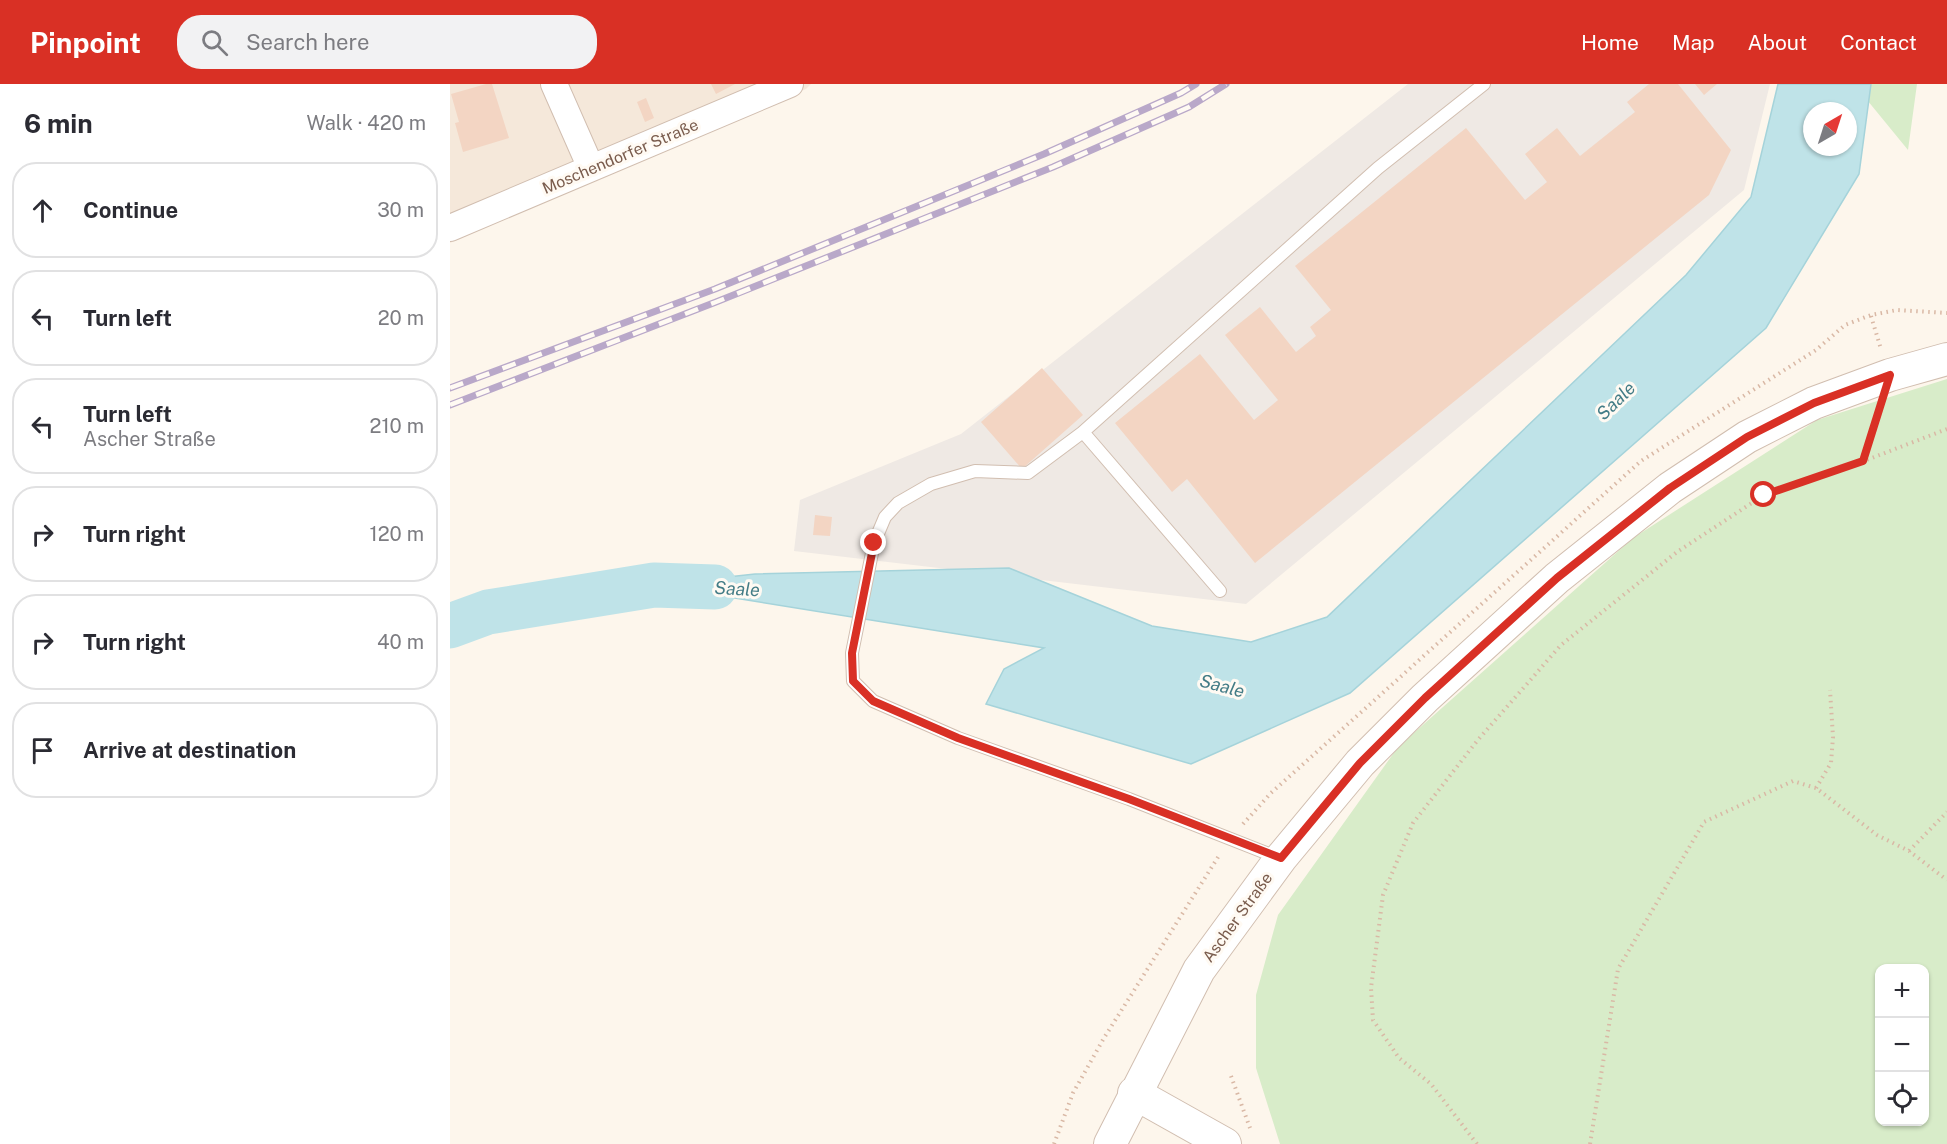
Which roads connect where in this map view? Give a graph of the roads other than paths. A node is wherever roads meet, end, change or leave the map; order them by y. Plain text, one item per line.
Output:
1 (554, 84) edge
2 (790, 84) edge
3 (1485, 84) edge
4 (591, 168) junction
5 (450, 228) edge
6 (1947, 359) edge
7 (1083, 432) junction
8 (1220, 591) dead end
9 (1281, 858) junction
10 (1134, 1093) junction
11 (1238, 1138) edge
12 (1110, 1144) edge

1 - 4 street
2 - 4 street, Moschendorfer Straße
3 - 7 lane
4 - 5 street, Moschendorfer Straße
6 - 9 street, Ascher Straße
7 - 8 lane
7 - 9 lane
9 - 10 street, Ascher Straße
10 - 11 street
10 - 12 street, Ascher Straße

